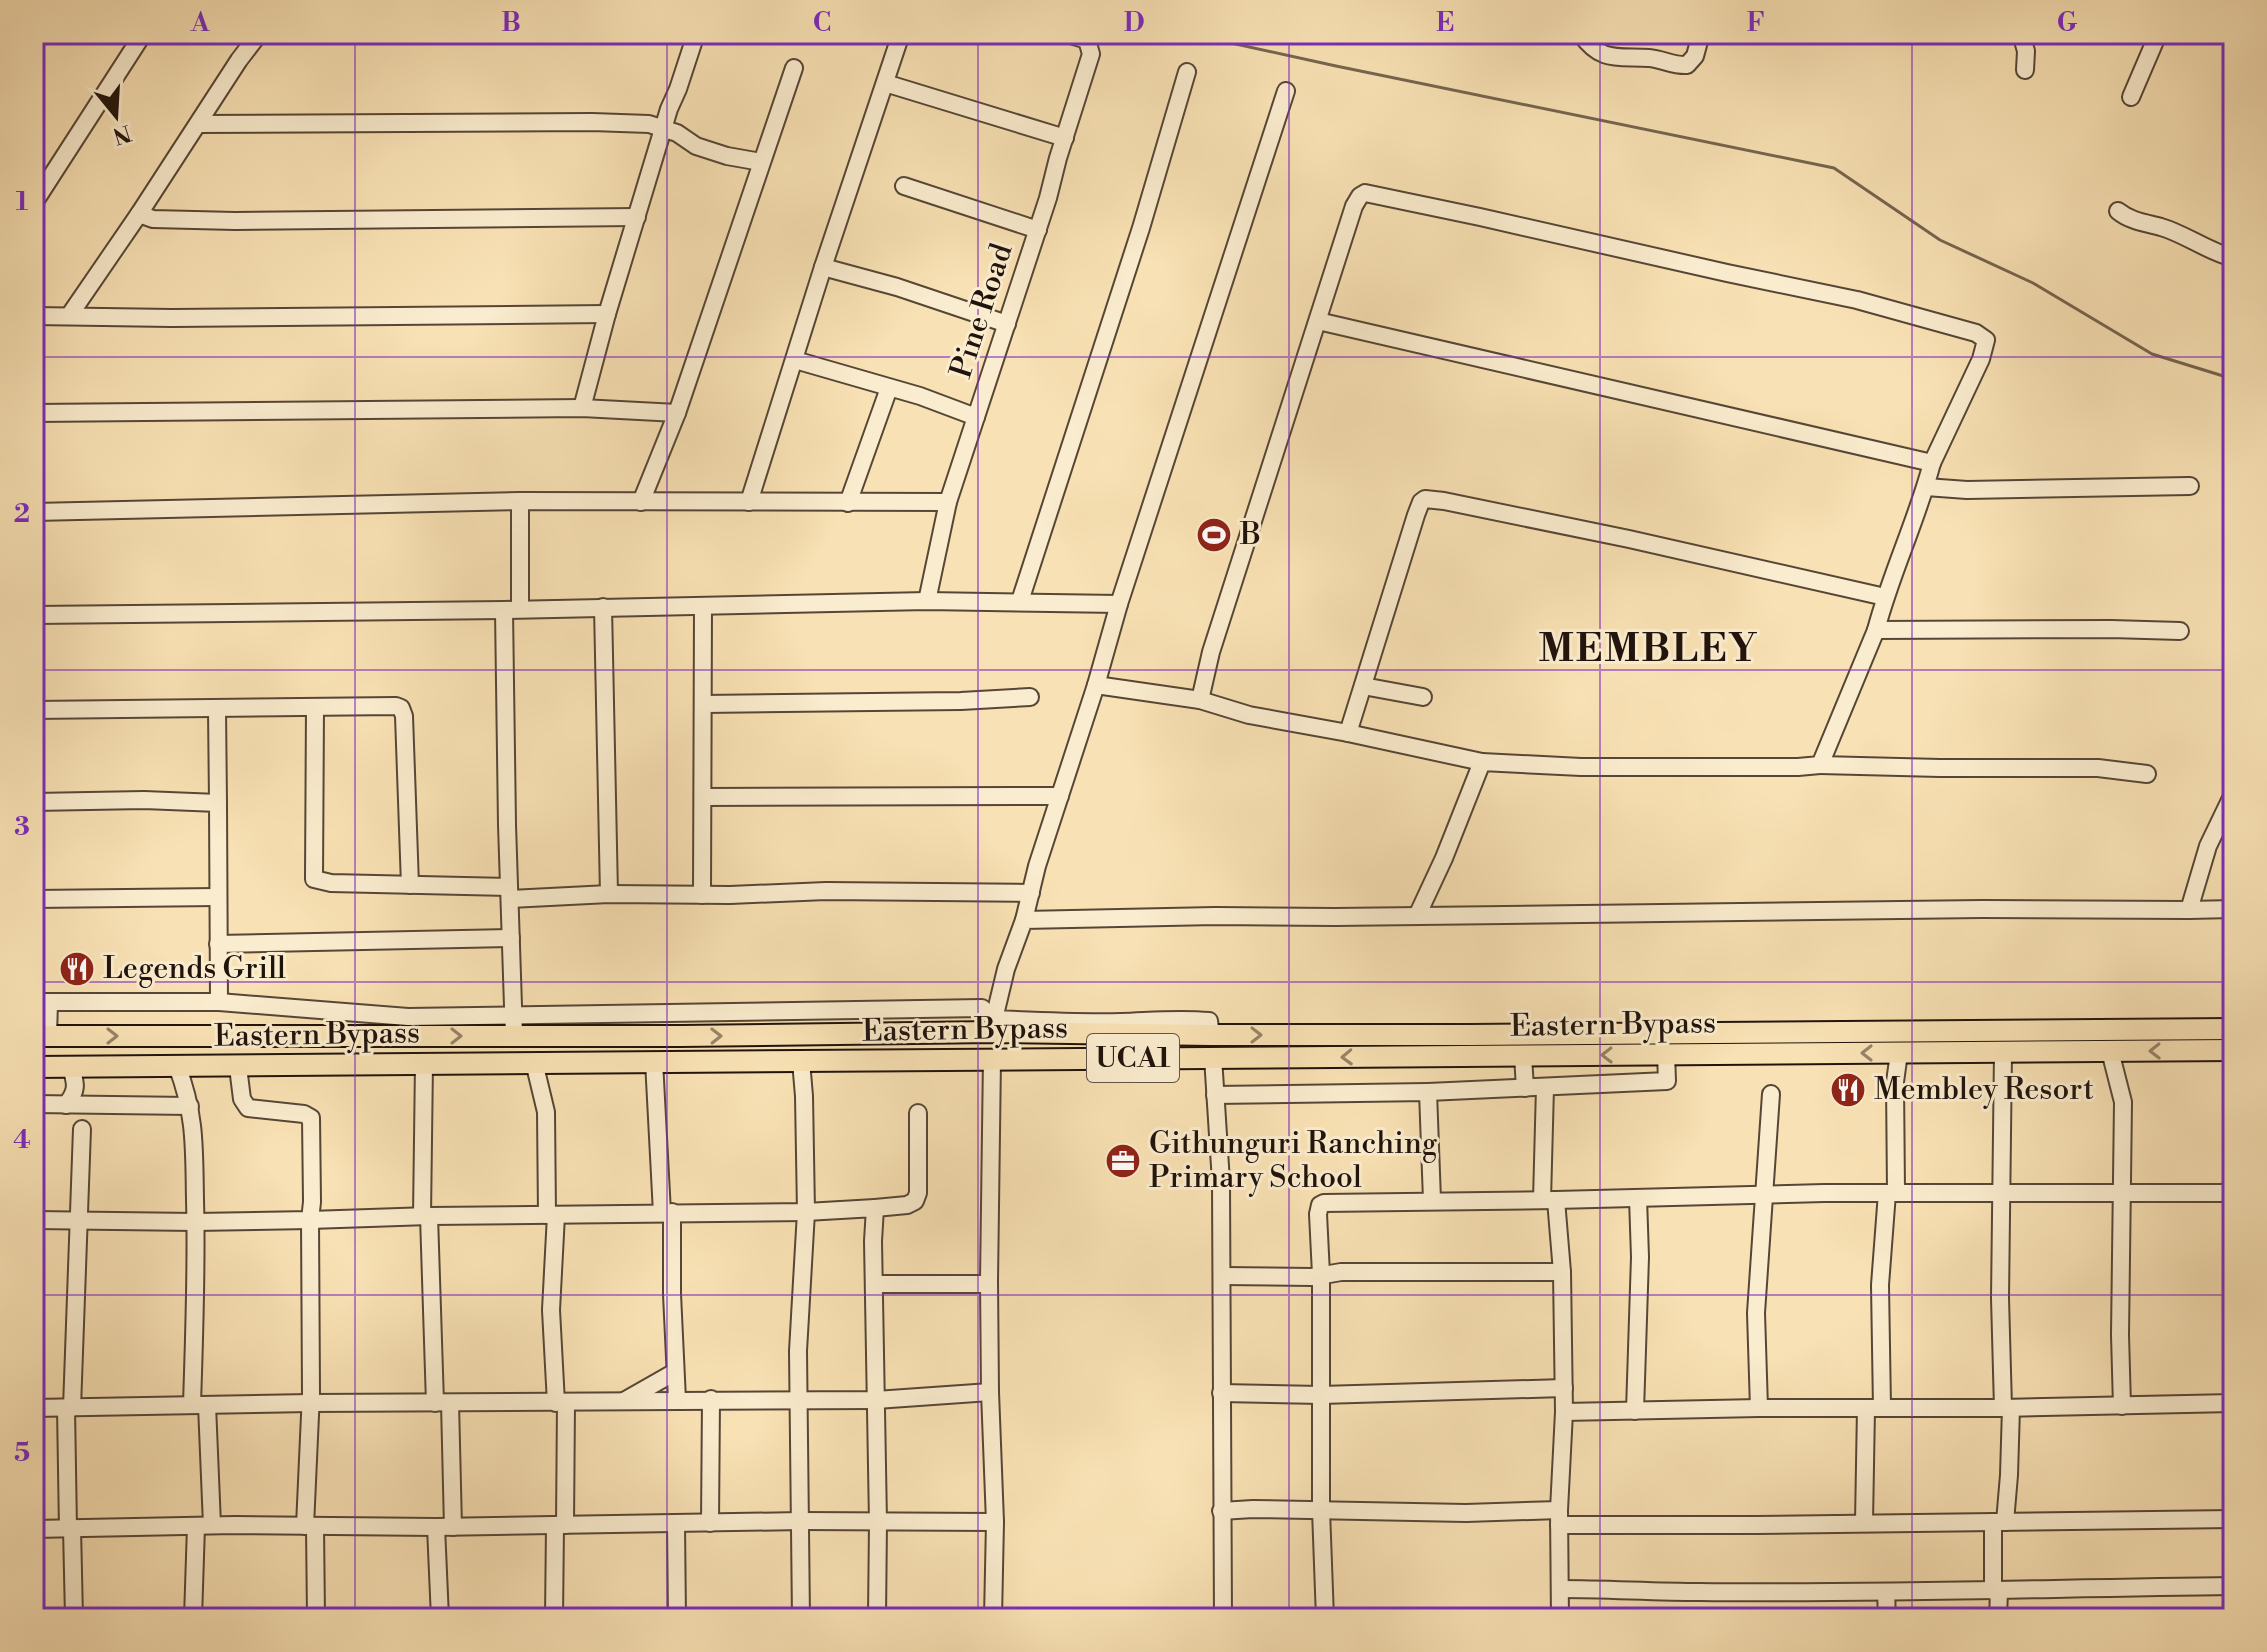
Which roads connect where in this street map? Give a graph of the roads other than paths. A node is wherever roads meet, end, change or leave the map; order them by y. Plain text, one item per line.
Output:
1 (143, 34) edge
2 (259, 34) edge
3 (696, 34) edge
4 (901, 34) edge
5 (1067, 34) edge
6 (1581, 34) edge
7 (1701, 34) edge
8 (2021, 34) edge
9 (2158, 34) edge
10 (794, 68) dead end
11 (2025, 70) dead end
12 (1187, 72) dead end
13 (885, 83) junction
14 (1286, 91) dead end
15 (2131, 97) dead end
16 (198, 124) junction
17 (664, 128) junction
18 (1065, 138) junction
19 (761, 162) junction
20 (904, 186) dead end
21 (36, 197) edge
22 (2118, 211) dead end
23 (139, 214) junction
24 (637, 217) junction
25 (1038, 230) junction
26 (2233, 258) edge
27 (823, 267) junction
28 (607, 314) junction
29 (34, 316) edge
30 (69, 316) junction
31 (1318, 321) junction
32 (1007, 324) junction
33 (795, 360) junction
34 (889, 388) junction
35 (582, 408) junction
36 (34, 413) edge
37 (677, 413) junction
38 (976, 417) junction
39 (1932, 463) junction
40 (2190, 486) dead end
41 (1926, 487) junction
42 (520, 501) junction
43 (641, 502) junction
44 (749, 502) junction
45 (948, 502) junction
46 (848, 503) junction
47 (34, 512) edge
48 (1885, 597) junction
49 (927, 601) junction
50 (1020, 601) junction
51 (1119, 604) junction
52 (703, 606) junction
53 (603, 607) junction
54 (512, 609) junction
55 (34, 615) edge
56 (1876, 630) junction
57 (2180, 631) dead end
58 (1096, 685) junction
59 (1363, 686) junction
60 (1030, 697) dead end
61 (1423, 697) dead end
62 (1200, 700) junction
63 (704, 704) junction
64 (315, 707) junction
65 (217, 709) junction
66 (34, 710) edge
67 (1348, 733) junction
68 (1482, 762) junction
69 (1820, 765) junction
70 (2147, 774) dead end
71 (2233, 794) edge
72 (1060, 796) junction
73 (703, 797) junction
74 (34, 802) edge
75 (218, 803) junction
76 (410, 885) junction
77 (509, 893) junction
78 (1031, 893) junction
79 (609, 894) junction
80 (702, 895) junction
81 (217, 897) junction
82 (34, 899) edge
83 (2233, 909) edge
84 (2189, 910) junction
85 (1417, 916) junction
86 (1024, 920) junction
87 (511, 938) junction
88 (218, 944) junction
89 (42, 1002) edge
90 (219, 1002) junction
91 (830, 1011) junction
92 (514, 1014) junction
93 (993, 1026) junction
94 (2233, 1029) edge
95 (1068, 1033) junction
96 (828, 1034) junction
97 (1211, 1035) junction
98 (41, 1036) edge
99 (514, 1036) junction
100 (2233, 1050) edge
101 (2110, 1051) junction
102 (2003, 1052) junction
103 (1899, 1053) junction
104 (1666, 1054) junction
105 (1523, 1056) junction
106 (1213, 1057) junction
107 (992, 1058) junction
108 (1067, 1059) junction
109 (654, 1061) junction
110 (801, 1061) junction
111 (534, 1062) junction
112 (424, 1063) junction
113 (177, 1066) junction
114 (34, 1067) edge
115 (71, 1067) junction
116 (238, 1067) junction
117 (1545, 1087) junction
118 (1525, 1088) junction
119 (1428, 1092) junction
120 (1771, 1094) dead end
121 (1215, 1095) junction
122 (36, 1100) edge
123 (66, 1105) junction
124 (190, 1106) junction
125 (918, 1113) dead end
126 (82, 1129) dead end
127 (2232, 1187) edge
128 (1891, 1192) junction
129 (2124, 1193) junction
130 (2002, 1194) junction
131 (1765, 1195) junction
132 (1638, 1198) junction
133 (1432, 1200) junction
134 (1549, 1200) junction
135 (875, 1208) junction
136 (667, 1212) junction
137 (806, 1212) junction
138 (552, 1215) junction
139 (426, 1216) junction
140 (34, 1220) edge
141 (79, 1220) junction
142 (310, 1220) junction
143 (195, 1222) junction
144 (1562, 1272) junction
145 (1321, 1274) junction
146 (1222, 1276) junction
147 (874, 1284) junction
148 (989, 1284) junction
149 (675, 1372) junction
150 (1564, 1388) junction
151 (990, 1392) junction
152 (1221, 1393) junction
153 (1321, 1395) junction
154 (711, 1399) junction
155 (799, 1399) junction
156 (677, 1400) junction
157 (876, 1400) junction
158 (622, 1402) junction
159 (310, 1403) junction
160 (442, 1403) junction
161 (561, 1403) junction
162 (2233, 1403) edge
163 (200, 1405) junction
164 (2122, 1406) junction
165 (34, 1408) edge
166 (69, 1408) junction
167 (1759, 1408) junction
168 (1874, 1408) junction
169 (2007, 1408) junction
170 (1635, 1411) junction
171 (1564, 1412) junction
172 (1321, 1510) junction
173 (1221, 1511) junction
174 (1559, 1518) junction
175 (2233, 1519) edge
176 (801, 1521) junction
177 (878, 1522) junction
178 (995, 1522) junction
179 (1864, 1522) junction
180 (1999, 1522) junction
181 (710, 1523) junction
182 (676, 1524) junction
183 (560, 1525) junction
184 (204, 1526) junction
185 (310, 1526) junction
186 (444, 1527) junction
187 (70, 1528) junction
188 (34, 1529) edge
189 (2233, 1586) edge
190 (1561, 1589) junction
191 (1996, 1591) junction
192 (1886, 1592) junction
193 (74, 1618) edge
194 (193, 1618) edge
195 (316, 1618) edge
196 (440, 1618) edge
197 (554, 1618) edge
198 (677, 1618) edge
199 (801, 1618) edge
200 (877, 1618) edge
201 (993, 1618) edge
202 (1223, 1618) edge
203 (1325, 1618) edge
204 (1560, 1618) edge
205 (1887, 1618) edge
206 (1998, 1618) edge

1 - 21 street
2 - 16 street
3 - 17 street
4 - 13 street
5 - 18 street, Pine Road
6 - 7 street
8 - 11 street
9 - 15 street
10 - 19 street
12 - 50 street
13 - 18 street
13 - 27 street
14 - 51 street
16 - 17 street
16 - 23 street
17 - 19 street
17 - 24 street
18 - 25 street, Pine Road
19 - 37 street
20 - 25 street
22 - 26 street
23 - 24 street
23 - 30 street
24 - 28 street
25 - 32 street, Pine Road
27 - 32 street
27 - 33 street
28 - 30 street
28 - 35 street
29 - 30 street
31 - 39 street
31 - 39 street
31 - 62 street
32 - 38 street, Pine Road
33 - 34 street
33 - 44 street
34 - 38 street
34 - 46 street
35 - 36 street
35 - 37 street
37 - 43 street
38 - 45 street, Pine Road
39 - 41 street
40 - 41 street
41 - 48 street
42 - 43 street
42 - 47 street
42 - 54 street
43 - 44 street
44 - 46 street
45 - 46 street
45 - 49 street, Pine Road
48 - 56 street
48 - 59 street
49 - 50 street
49 - 52 street
50 - 51 street
51 - 58 street
52 - 53 street
52 - 63 street
53 - 54 street
53 - 79 street
54 - 55 street
54 - 77 street
56 - 57 street
56 - 69 street
58 - 62 street
58 - 72 street
59 - 61 street
59 - 67 street
60 - 63 street
62 - 67 street
63 - 73 street
64 - 65 street
64 - 76 street
64 - 76 street
65 - 66 street
65 - 75 street
67 - 68 street
68 - 69 street
68 - 85 street
69 - 70 street
71 - 84 street
72 - 73 street
72 - 78 street
73 - 80 street
74 - 75 street
75 - 81 street
76 - 77 street
77 - 79 street
77 - 87 street
78 - 80 street
78 - 86 street
79 - 80 street
81 - 82 street
81 - 88 street
83 - 84 street
84 - 85 street
85 - 86 street
86 - 93 street
87 - 88 street
87 - 92 street
88 - 90 street
89 - 90 street
89 - 98 street
90 - 92 street
91 - 92 street
91 - 93 street
91 - 96 street
92 - 99 street
93 - 95 main road, Eastern Bypass
93 - 96 main road, Eastern Bypass
93 - 97 street
97 -> 94 main road, Eastern Bypass
95 - 97 main road, Eastern Bypass
95 - 108 main road
99 -> 96 main road, Eastern Bypass
98 -> 99 main road, Eastern Bypass
100 -> 101 main road, Eastern Bypass / UCA1
101 - 102 main road, Eastern Bypass / UCA1
101 - 129 street
102 - 103 main road, Eastern Bypass / UCA1
102 - 130 street
103 -> 104 main road, Eastern Bypass / UCA1
103 - 128 street
104 -> 105 main road, Eastern Bypass / UCA1
104 - 117 street
105 -> 106 main road, Eastern Bypass / UCA1
105 - 118 street
106 - 108 main road, Eastern Bypass / UCA1
106 - 121 street
107 - 108 main road, Eastern Bypass / UCA1
107 - 110 main road, Eastern Bypass / UCA1
107 - 148 street
109 - 110 main road, Eastern Bypass / UCA1
109 - 111 main road, Eastern Bypass / UCA1
109 - 136 street
110 - 137 street
111 - 112 main road, Eastern Bypass / UCA1
111 - 138 street
112 - 116 main road, Eastern Bypass / UCA1
112 - 139 street
113 - 115 main road, Eastern Bypass / UCA1
113 - 116 main road, Eastern Bypass / UCA1
113 - 124 street
114 - 115 main road, Eastern Bypass / UCA1
115 - 123 street
116 - 142 street
117 - 118 street
117 - 134 street
118 - 119 street
119 - 121 street
119 - 133 street
120 - 131 street
121 - 146 street
122 - 123 street
123 - 124 street
124 - 143 street
125 - 135 street
126 - 141 street
127 - 129 street
128 - 130 street
128 - 131 street
128 - 168 street
129 - 130 street
129 - 164 street
130 - 169 street
131 - 132 street
131 - 167 street
132 - 134 street
132 - 170 street
133 - 134 street
133 - 145 street
134 - 144 street
135 - 137 street
135 - 147 street
136 - 137 street
136 - 138 street
136 - 149 street
137 - 155 street
138 - 139 street
138 - 161 street
139 - 142 street
139 - 160 street
140 - 141 street
141 - 143 street
141 - 166 street
142 - 143 street
142 - 159 street
143 - 163 street
144 - 145 street
144 - 150 street
145 - 146 street
145 - 153 street
146 - 152 street
147 - 148 street
147 - 157 street
148 - 151 street
149 - 156 street
149 - 158 street
150 - 153 street
150 - 171 street
151 - 157 street
151 - 178 street
152 - 153 street
152 - 173 street
153 - 172 street
154 - 155 street
154 - 156 street
154 - 181 street
155 - 157 street
155 - 176 street
156 - 158 street
157 - 177 street
158 - 161 street
159 - 160 street
159 - 163 street
159 - 185 street
160 - 161 street
160 - 186 street
161 - 183 street
162 - 164 street
163 - 166 street
163 - 184 street
164 - 169 street
165 - 166 street
166 - 187 street
167 - 168 street
167 - 170 street
168 - 169 street
168 - 179 street
169 - 180 street
170 - 171 street
171 - 174 street
172 - 173 street
172 - 174 street
172 - 203 street
173 - 202 street
174 - 179 street
174 - 190 street
175 - 180 street
176 - 177 street
176 - 181 street
176 - 199 street
177 - 178 street
177 - 200 street
178 - 201 street
179 - 180 street
180 - 191 street
181 - 182 street
182 - 183 street
182 - 198 street
183 - 186 street
183 - 197 street
184 - 185 street
184 - 187 street
184 - 194 street
185 - 186 street
185 - 195 street
186 - 196 street
187 - 188 street
187 - 193 street
189 - 191 street
190 - 192 street
190 - 204 street
191 - 192 street
191 - 206 street
192 - 205 street

